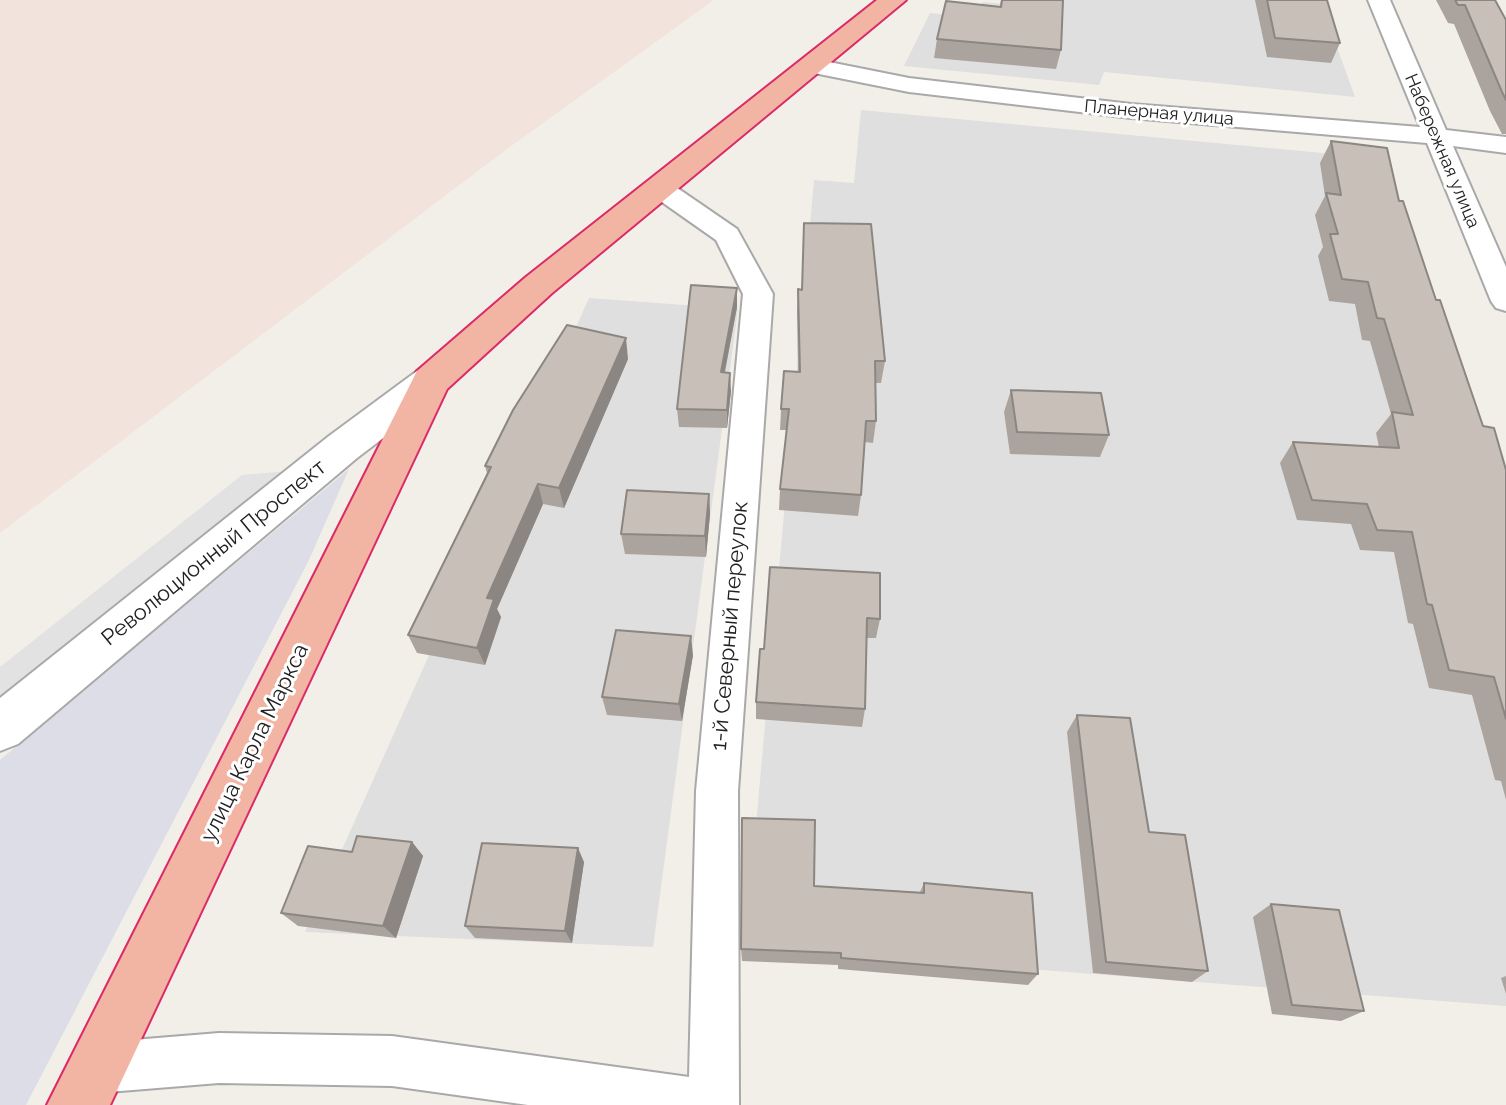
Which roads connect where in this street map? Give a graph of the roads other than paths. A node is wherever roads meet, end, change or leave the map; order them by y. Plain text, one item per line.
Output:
1 (893, 0) edge
2 (1379, 0) edge
3 (814, 66) junction
4 (1435, 136) junction
5 (1506, 145) edge
6 (661, 189) junction
7 (1506, 301) edge
8 (431, 381) junction
9 (0, 728) edge
10 (87, 1087) edge
11 (707, 1105) edge
12 (714, 1105) edge

1 - 3 highway
2 - 4 street, Набережная улица
3 - 4 street, Планерная улица
3 - 6 highway
4 - 5 street, Планерная улица
4 - 7 street, Набережная улица
6 - 8 highway
6 - 12 street, 1-й Северный переулок
8 - 9 street, Революционный Проспект
8 - 10 highway, улица Карла Маркса
10 - 11 street

